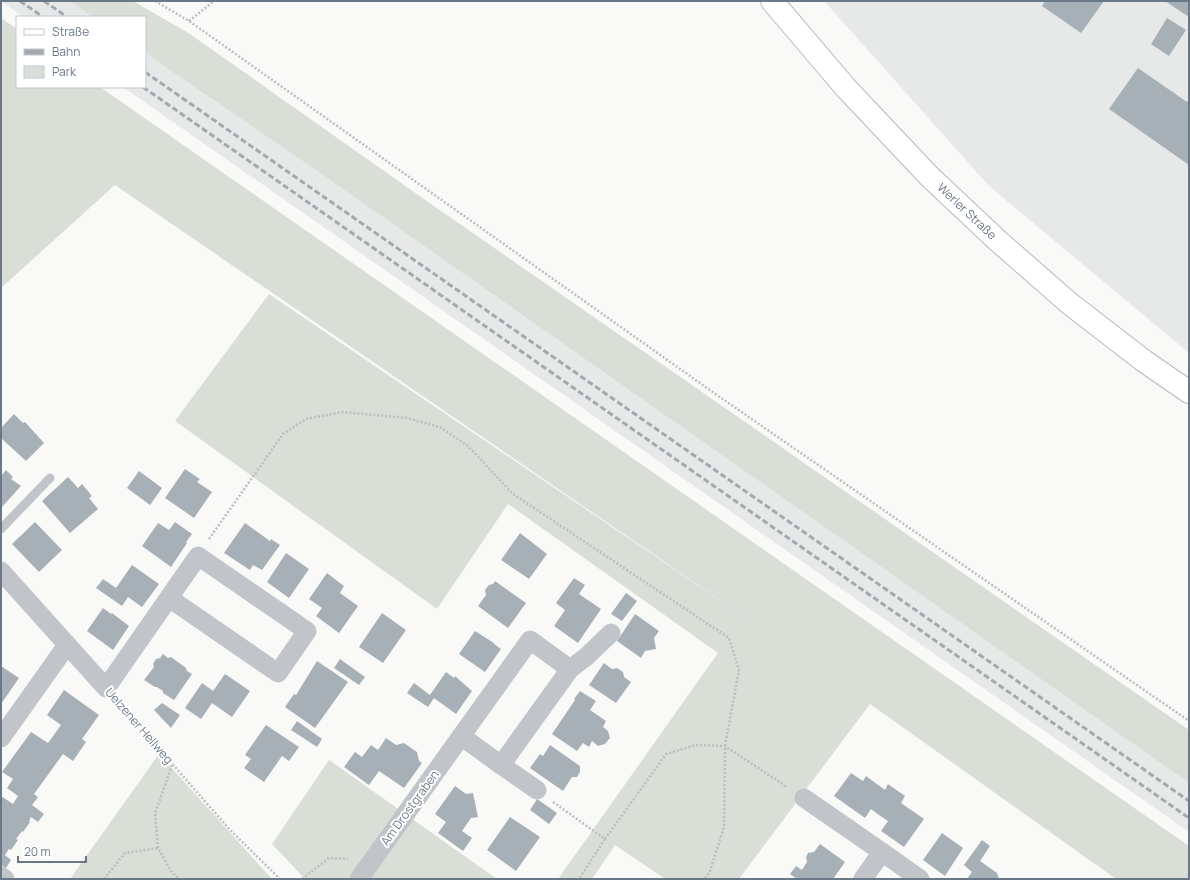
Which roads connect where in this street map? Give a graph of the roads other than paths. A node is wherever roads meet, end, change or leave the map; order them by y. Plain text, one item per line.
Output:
1 (772, 1) edge
2 (1189, 392) edge
3 (50, 478) dead end
4 (1, 529) edge
5 (1, 571) edge
6 (169, 598) junction
7 (611, 632) dead end
8 (67, 645) junction
9 (570, 669) junction
10 (3, 732) edge
11 (461, 736) junction
12 (501, 765) junction
13 (537, 790) road end
14 (804, 798) road end
15 (882, 852) junction
16 (1, 876) edge
17 (5, 879) edge
18 (359, 879) edge
19 (863, 879) edge
20 (920, 879) edge

1 - 2 main road, Werler Straße
3 - 4 lane
5 - 8 street, Uelzener Hellweg
6 - 6 street
6 - 8 street, Uelzener Hellweg
7 - 9 street
8 - 10 street
9 - 11 street, Am Drostgraben
9 - 12 street
11 - 12 street
11 - 18 street, Am Drostgraben
12 - 13 street
14 - 15 street
15 - 19 street
15 - 20 street
16 - 17 street

